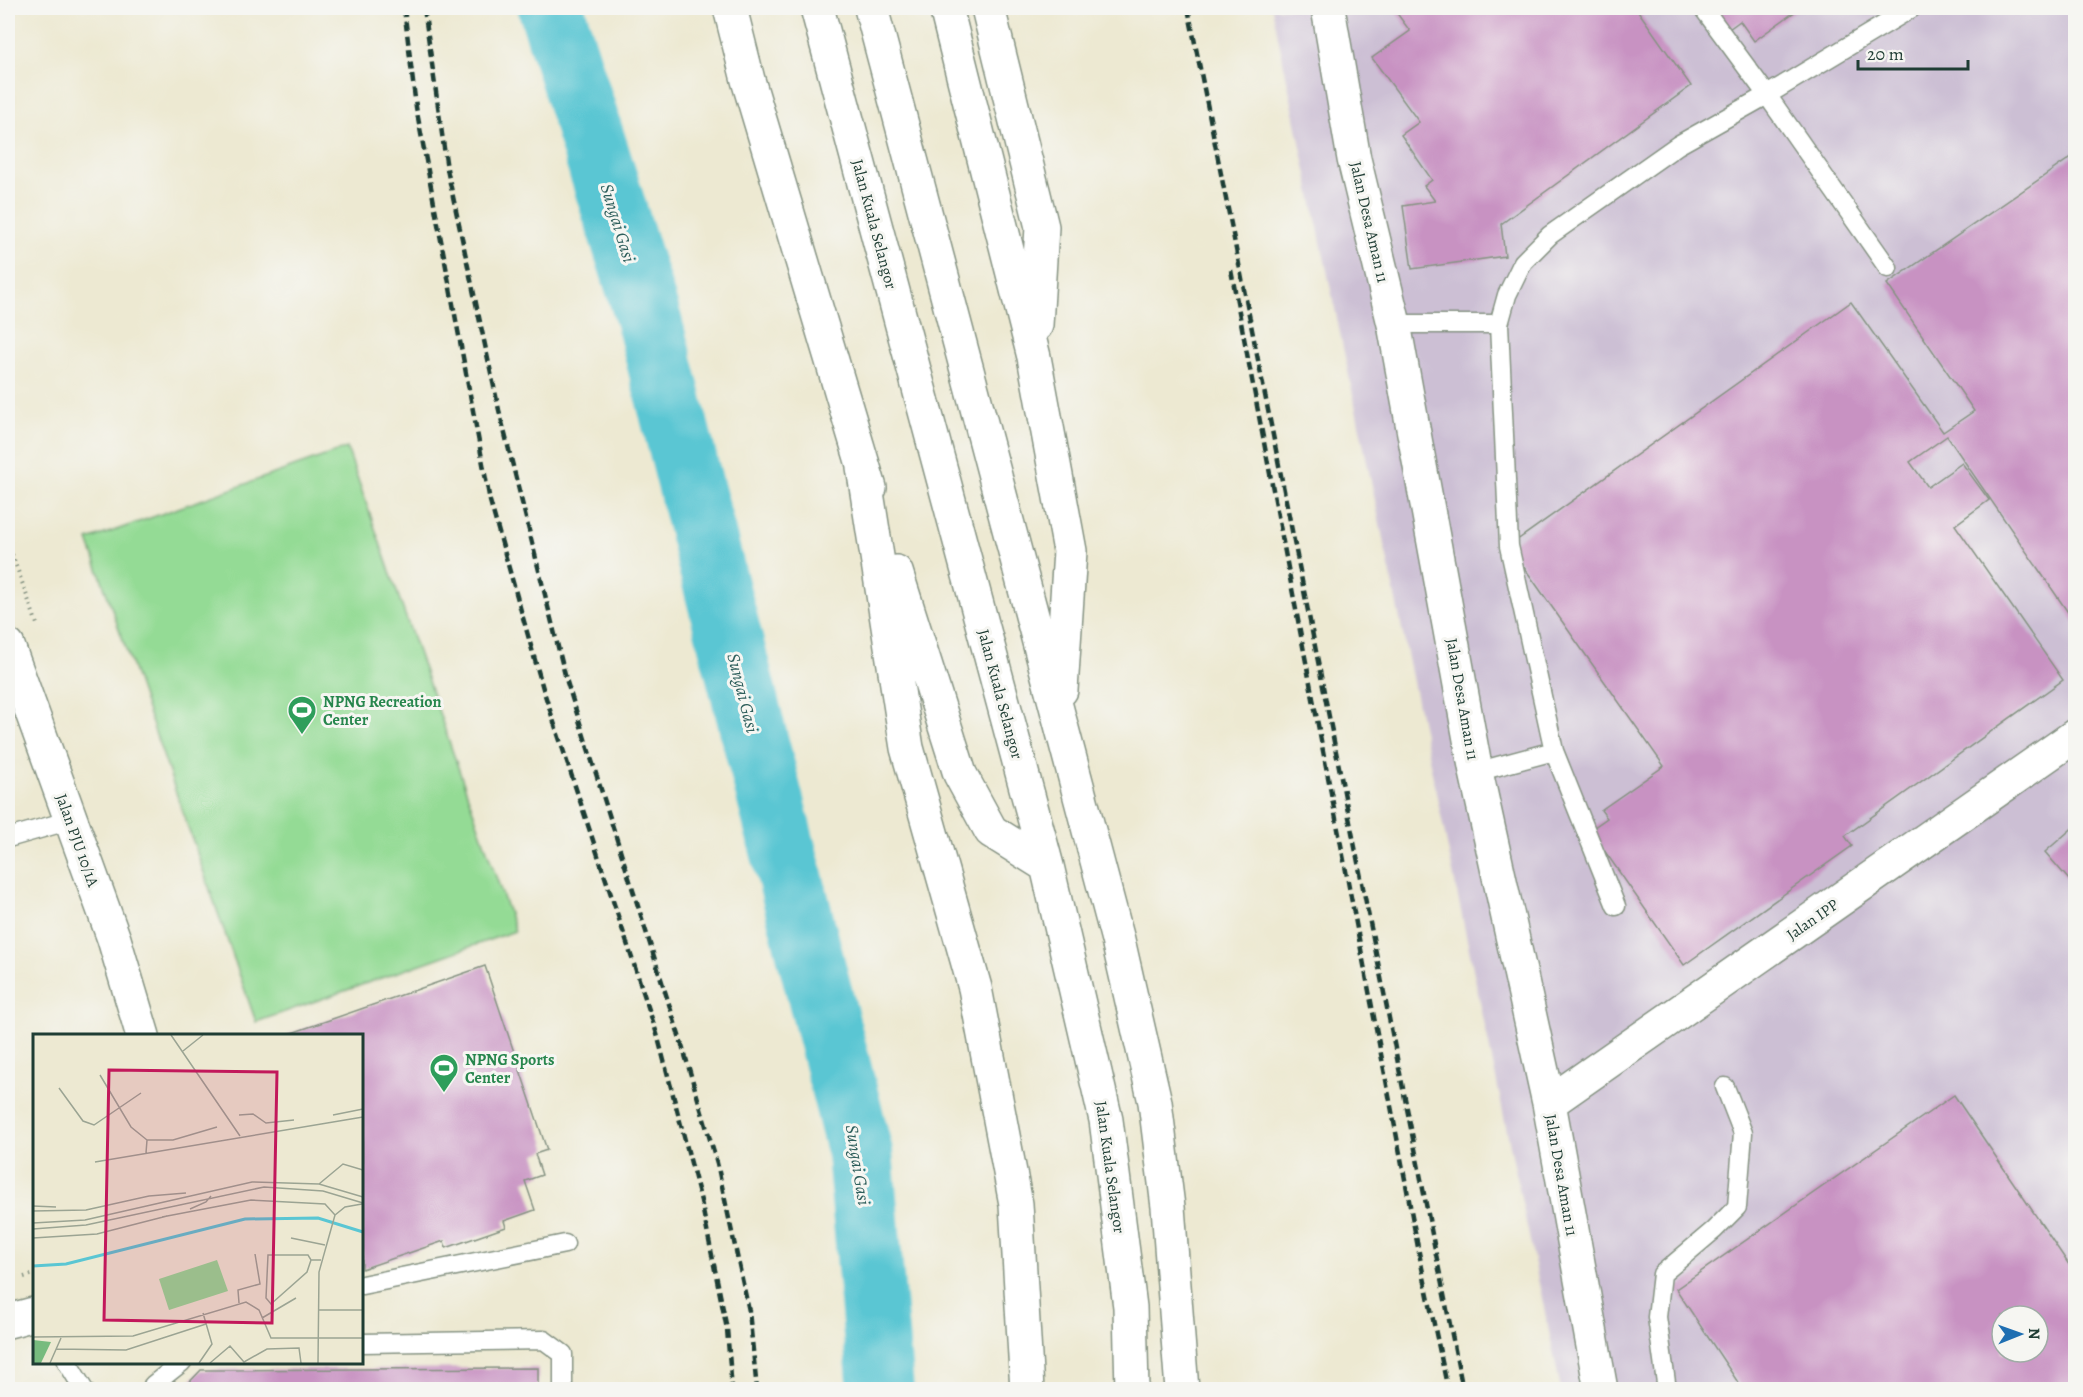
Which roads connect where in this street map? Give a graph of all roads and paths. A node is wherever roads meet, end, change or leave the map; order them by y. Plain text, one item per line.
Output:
1 (730, 8) edge
2 (817, 8) edge
3 (871, 8) edge
4 (946, 8) edge
5 (988, 8) edge
6 (1328, 8) edge
7 (1703, 8) edge
8 (1912, 8) edge
9 (1767, 95) junction
10 (1888, 268) dead end
11 (1394, 324) junction
12 (1499, 324) junction
13 (1034, 357) junction
14 (863, 467) junction
15 (8, 646) edge
16 (1059, 717) junction
17 (2076, 735) edge
18 (1554, 751) junction
19 (1476, 772) junction
20 (71, 820) junction
21 (8, 838) edge
22 (1047, 866) junction
23 (1616, 906) dead end
24 (142, 1034) edge
25 (1725, 1087) dead end
26 (1549, 1103) junction
27 (566, 1244) dead end
28 (363, 1285) edge
29 (33, 1314) edge
30 (8, 1321) edge
31 (363, 1343) edge
32 (68, 1364) edge
33 (172, 1365) edge
34 (84, 1389) edge
35 (156, 1389) edge
36 (563, 1389) edge
37 (1027, 1389) edge
38 (1132, 1389) edge
39 (1182, 1389) edge
40 (1601, 1389) edge
41 (1667, 1389) edge

1 - 14 main road
2 - 22 main road, Jalan Kuala Selangor
3 - 16 main road
4 - 13 main road
5 - 13 main road
6 - 11 main road, Jalan Desa Aman 11
7 - 9 lane
8 - 9 lane
9 - 10 lane
9 - 12 lane
11 - 12 lane
11 - 19 main road, Jalan Desa Aman 11
12 - 18 lane
13 - 16 main road
14 - 22 main road
14 - 37 main road
15 - 20 main road, Jalan PJU 10/1A
16 - 39 main road
17 - 26 main road, Jalan IPP
18 - 19 lane
18 - 23 lane
19 - 26 main road, Jalan Desa Aman 11
20 - 21 lane
20 - 24 main road, Jalan PJU 10/1A
22 - 38 main road, Jalan Kuala Selangor
25 - 41 lane
26 - 40 main road, Jalan Desa Aman 11
27 - 28 lane
29 - 30 main road
31 - 36 lane
32 - 34 lane
33 - 35 lane

